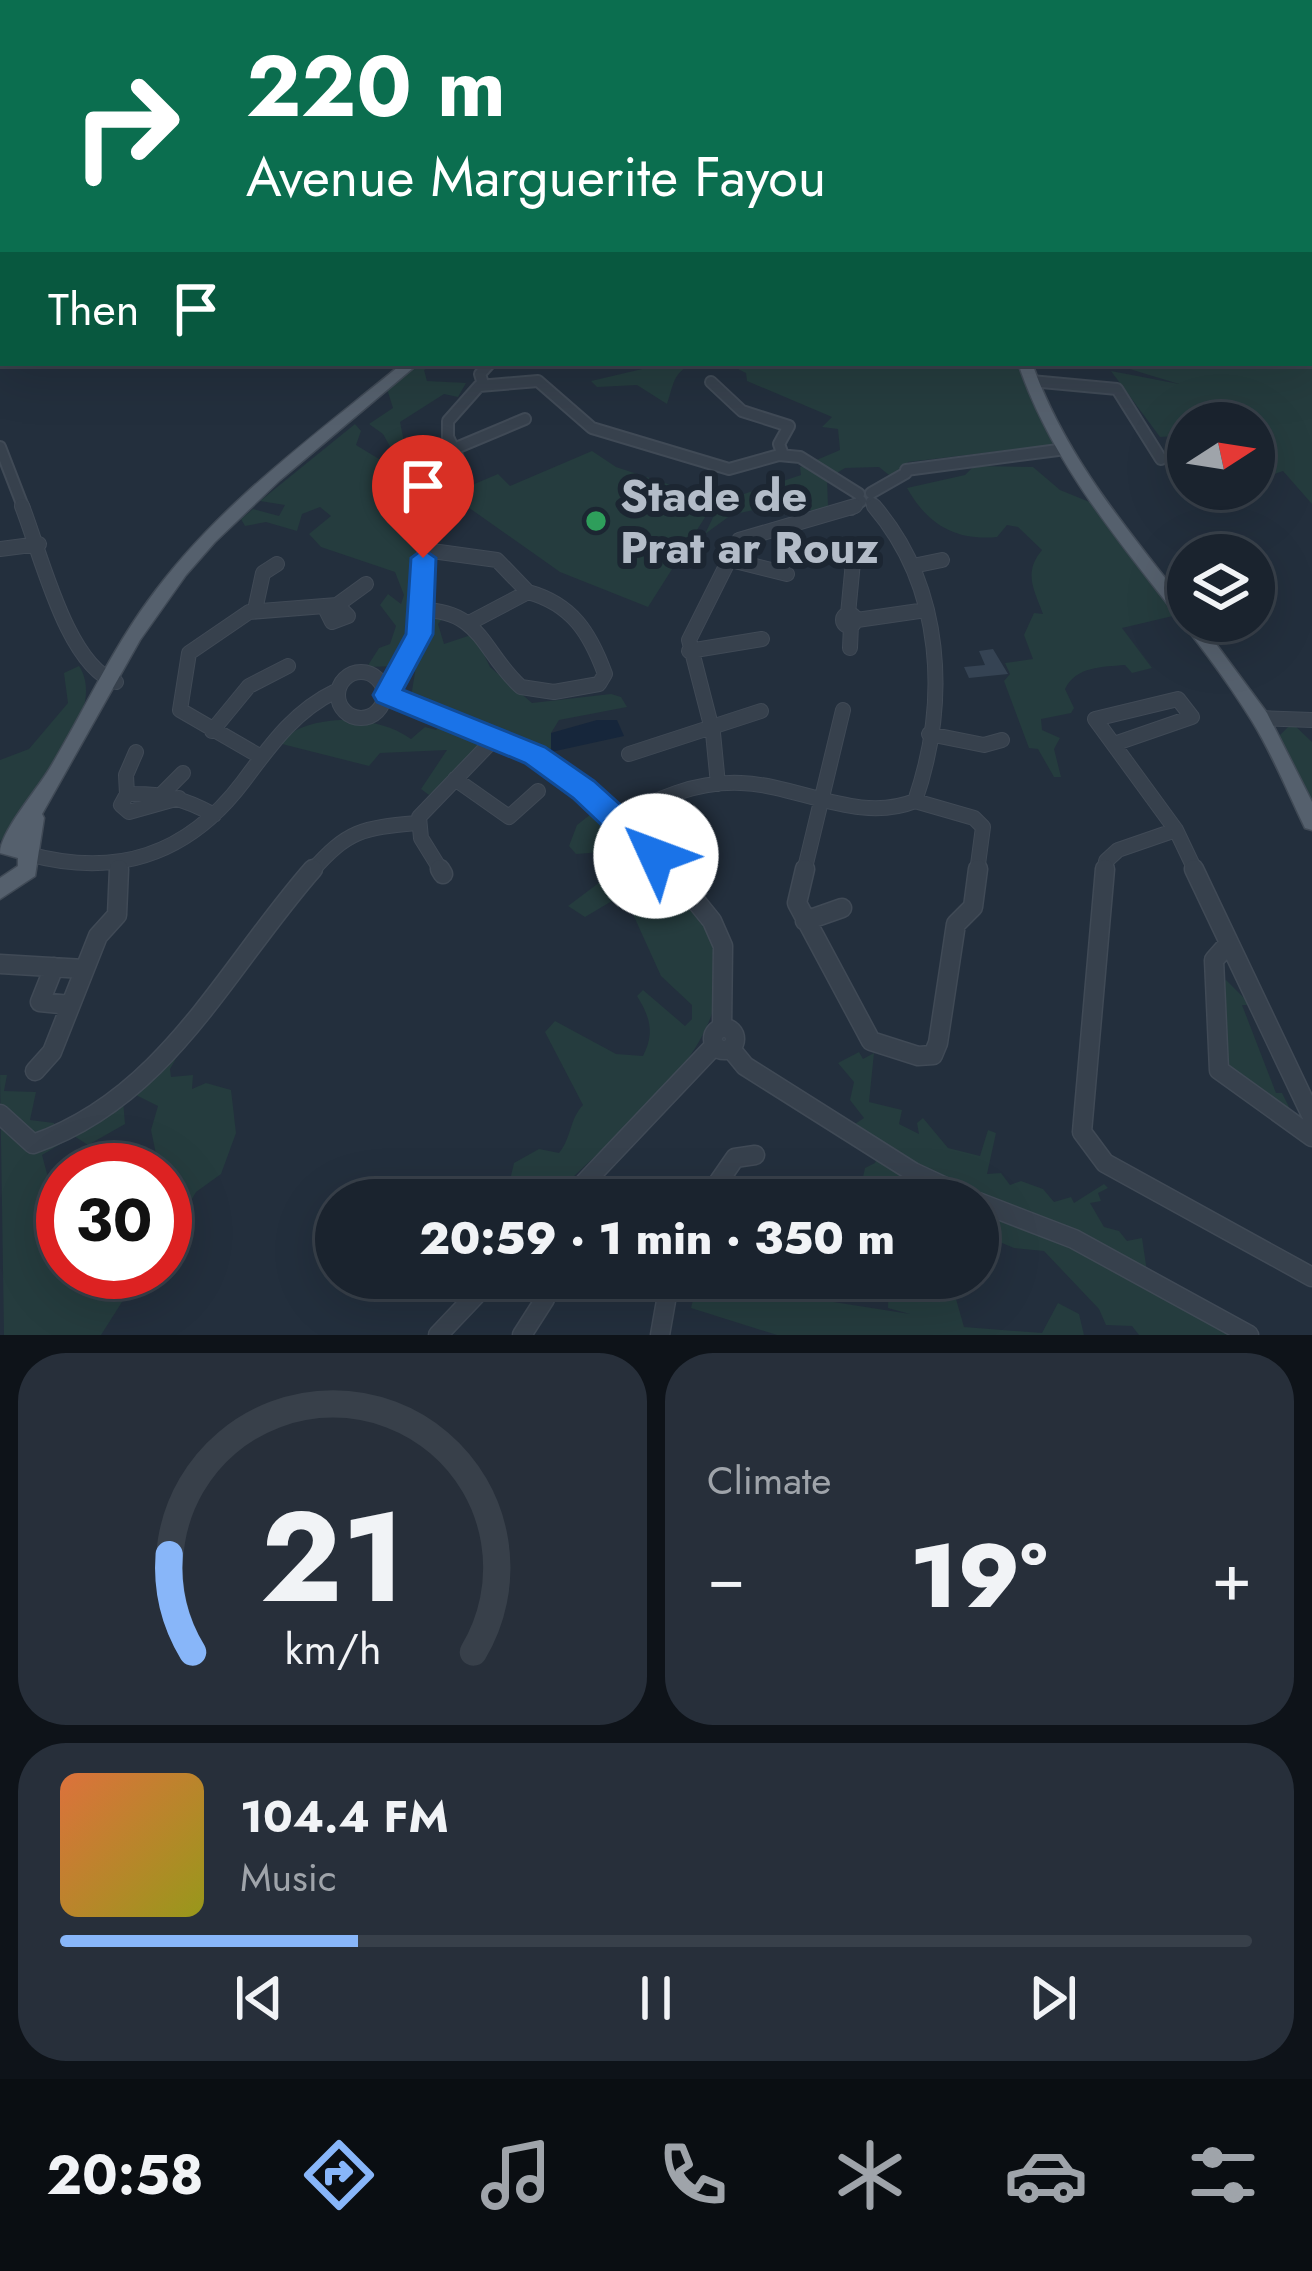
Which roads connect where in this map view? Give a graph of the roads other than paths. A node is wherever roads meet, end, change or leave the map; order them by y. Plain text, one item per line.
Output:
1 (408, 366) edge
2 (487, 366) edge
3 (1026, 366) edge
4 (1030, 381) junction
5 (711, 382) dead end
6 (483, 384) junction
7 (525, 419) dead end
8 (0, 447) edge
9 (456, 448) junction
10 (1066, 449) junction
11 (783, 455) junction
12 (1160, 460) dead end
13 (866, 498) junction
14 (39, 544) junction
15 (0, 549) edge
16 (425, 550) junction
17 (728, 559) junction
18 (942, 560) dead end
19 (854, 562) dead end
20 (277, 564) dead end
21 (913, 566) junction
22 (787, 574) dead end
23 (366, 584) dead end
24 (1167, 591) edge
25 (528, 592) junction
26 (332, 608) junction
27 (255, 610) junction
28 (421, 610) junction
29 (926, 610) junction
30 (349, 620) dead end
31 (852, 620) junction
32 (471, 622) junction
33 (762, 639) dead end
34 (1205, 642) edge
35 (850, 648) dead end
36 (689, 651) junction
37 (288, 666) dead end
38 (111, 681) junction
39 (384, 688) junction
40 (338, 699) junction
41 (418, 710) junction
42 (843, 710) dead end
43 (373, 711) junction
44 (761, 711) dead end
45 (1260, 718) junction
46 (1312, 720) edge
47 (711, 726) junction
48 (212, 731) junction
49 (929, 734) junction
50 (497, 736) junction
51 (1002, 740) dead end
52 (1114, 744) junction
53 (136, 752) dead end
54 (629, 754) dead end
55 (261, 757) junction
56 (183, 773) dead end
57 (455, 779) junction
58 (718, 784) junction
59 (538, 791) dead end
60 (171, 795) junction
61 (821, 796) junction
62 (915, 801) junction
63 (214, 815) junction
64 (617, 821) junction
65 (1312, 822) edge
66 (417, 823) junction
67 (1176, 830) junction
68 (17, 855) edge
69 (119, 866) junction
70 (443, 874) dead end
71 (0, 890) edge
72 (842, 908) dead end
73 (805, 921) junction
74 (1229, 943) junction
75 (0, 964) edge
76 (54, 968) junction
77 (84, 969) junction
78 (70, 1005) junction
79 (723, 1041) junction
80 (35, 1071) dead end
81 (0, 1114) edge
82 (1312, 1117) edge
83 (1312, 1137) edge
84 (755, 1155) dead end
85 (590, 1179) edge
86 (720, 1179) edge
87 (928, 1179) edge
88 (999, 1210) edge
89 (1312, 1277) edge
90 (472, 1299) edge
91 (545, 1299) dead end
92 (666, 1299) edge
93 (438, 1335) edge
94 (523, 1335) edge
95 (660, 1335) edge
96 (1250, 1335) edge

1 - 38 main road
2 - 6 street
3 - 4 main road
4 - 10 main road
4 - 12 street
5 - 11 street
6 - 9 street
6 - 11 street
7 - 9 street
8 - 14 street
9 - 16 street
10 - 13 street
10 - 24 main road
11 - 13 street
13 - 17 street
13 - 21 street
14 - 15 street
14 - 38 street
16 - 25 street
16 - 28 street
17 - 22 street
17 - 36 street
18 - 21 street
19 - 31 street
20 - 27 street
21 - 29 street
23 - 26 street
25 - 32 street
25 - 32 street
26 - 27 street
26 - 30 street
27 - 48 street
28 - 32 street
28 - 39 street
29 - 31 street
29 - 49 street
31 - 35 street
33 - 36 street
34 - 45 main road
36 - 47 street
37 - 48 street
38 - 68 main road
39 - 40 street
39 - 41 street
39 - 43 street
40 - 43 street
40 - 55 street
41 - 43 street
41 - 50 street
42 - 61 street
44 - 47 street
45 - 46 street
45 - 65 main road
47 - 54 street
47 - 58 street
48 - 55 street
49 - 51 street
49 - 62 street
50 - 57 street
50 - 64 street
52 - 52 street
52 - 67 street
53 - 60 street
55 - 63 street
56 - 60 street
57 - 59 street
57 - 66 street
58 - 61 street
58 - 64 street
60 - 63 street
61 - 62 street
61 - 73 street
62 - 73 street
63 - 69 street
64 - 79 street
66 - 70 street
66 - 81 street
67 - 74 street
67 - 89 street
68 - 69 street
68 - 71 main road
69 - 77 street
72 - 73 street
74 - 82 street
74 - 83 street
75 - 76 street
76 - 77 street
76 - 78 street
77 - 78 street
78 - 80 street
79 - 85 street
79 - 87 street
84 - 86 street
88 - 96 street
90 - 93 street
91 - 94 street
92 - 95 street

